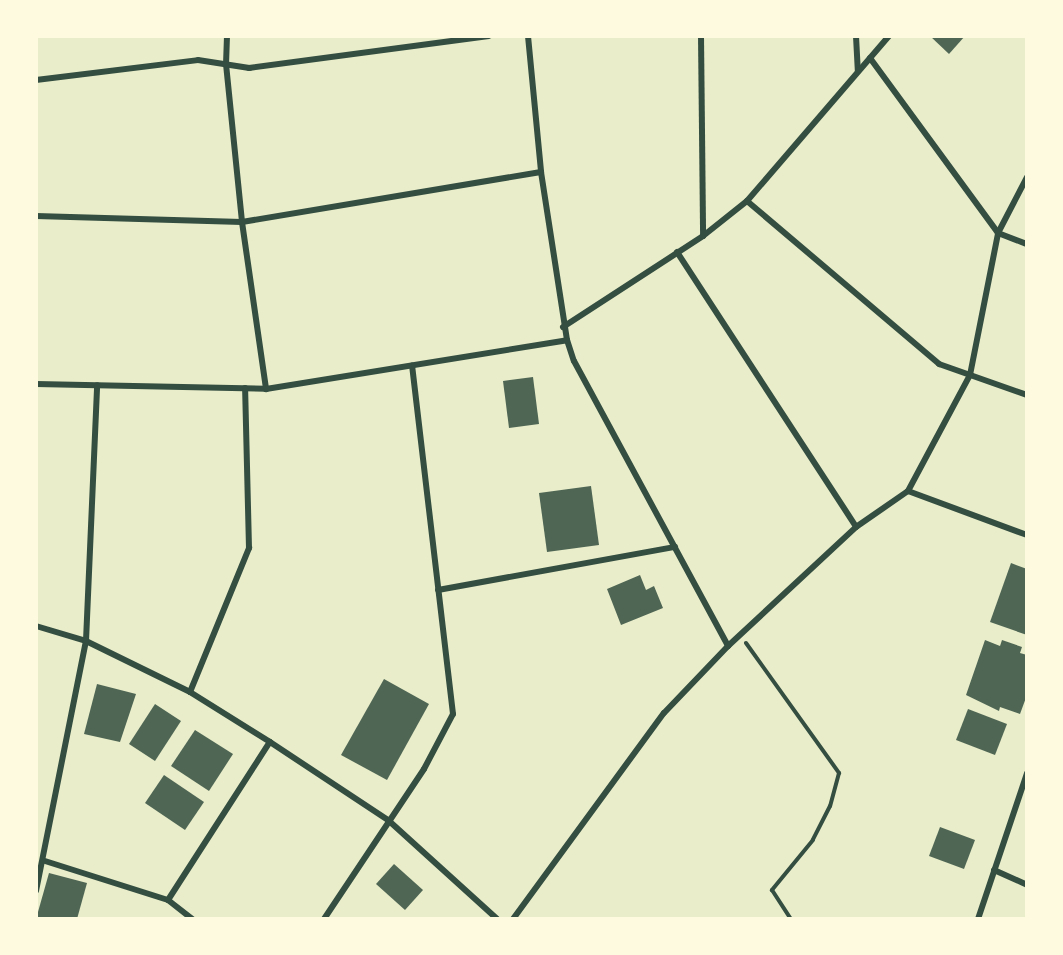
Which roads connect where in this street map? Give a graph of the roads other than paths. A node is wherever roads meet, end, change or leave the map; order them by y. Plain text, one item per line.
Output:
1 (227, 36) edge
2 (489, 36) edge
3 (528, 36) edge
4 (701, 36) edge
5 (856, 36) edge
6 (889, 36) edge
7 (870, 58) junction
8 (226, 64) junction
9 (858, 71) junction
10 (36, 80) edge
11 (542, 172) junction
12 (1027, 177) edge
13 (747, 201) junction
14 (36, 216) edge
15 (242, 222) junction
16 (998, 233) junction
17 (703, 236) junction
18 (1027, 244) edge
19 (677, 252) junction
20 (563, 327) junction
21 (567, 340) junction
22 (412, 365) junction
23 (970, 375) junction
24 (36, 384) edge
25 (98, 385) junction
26 (245, 388) junction
27 (266, 388) junction
28 (1027, 395) edge
29 (908, 491) junction
30 (856, 527) junction
31 (1027, 535) edge
32 (675, 547) junction
33 (438, 590) junction
34 (36, 626) edge
35 (86, 641) junction
36 (728, 646) junction
37 (190, 692) junction
38 (270, 742) junction
39 (1027, 773) edge
40 (388, 820) junction
41 (45, 861) junction
42 (994, 870) junction
43 (1027, 885) edge
44 (36, 891) edge
45 (168, 900) junction
46 (192, 919) edge
47 (324, 919) edge
48 (497, 919) edge
49 (513, 919) edge
50 (978, 919) edge

1 - 8 street
2 - 8 street
3 - 11 street
4 - 17 street
5 - 9 street
6 - 7 street
7 - 9 street
7 - 16 street
8 - 10 street
8 - 15 street
9 - 13 street
11 - 15 street
11 - 20 street
12 - 16 street
13 - 17 street
13 - 23 street
14 - 15 street
15 - 27 street
16 - 18 street
16 - 23 street
17 - 19 street
19 - 20 street
19 - 30 street
20 - 21 street
21 - 22 street
21 - 32 street
22 - 27 street
22 - 33 street
23 - 28 street
23 - 29 street
24 - 25 street
25 - 26 street
25 - 35 street
26 - 27 street
26 - 37 street
29 - 30 street
29 - 31 street
30 - 36 street
32 - 33 street
32 - 36 street
33 - 40 street
34 - 35 street
35 - 37 street
35 - 41 street
36 - 49 street
37 - 38 street
38 - 40 street
38 - 45 street
39 - 42 street
40 - 47 street
40 - 48 street
41 - 44 street
41 - 45 street
42 - 43 street
42 - 50 street
45 - 46 street

